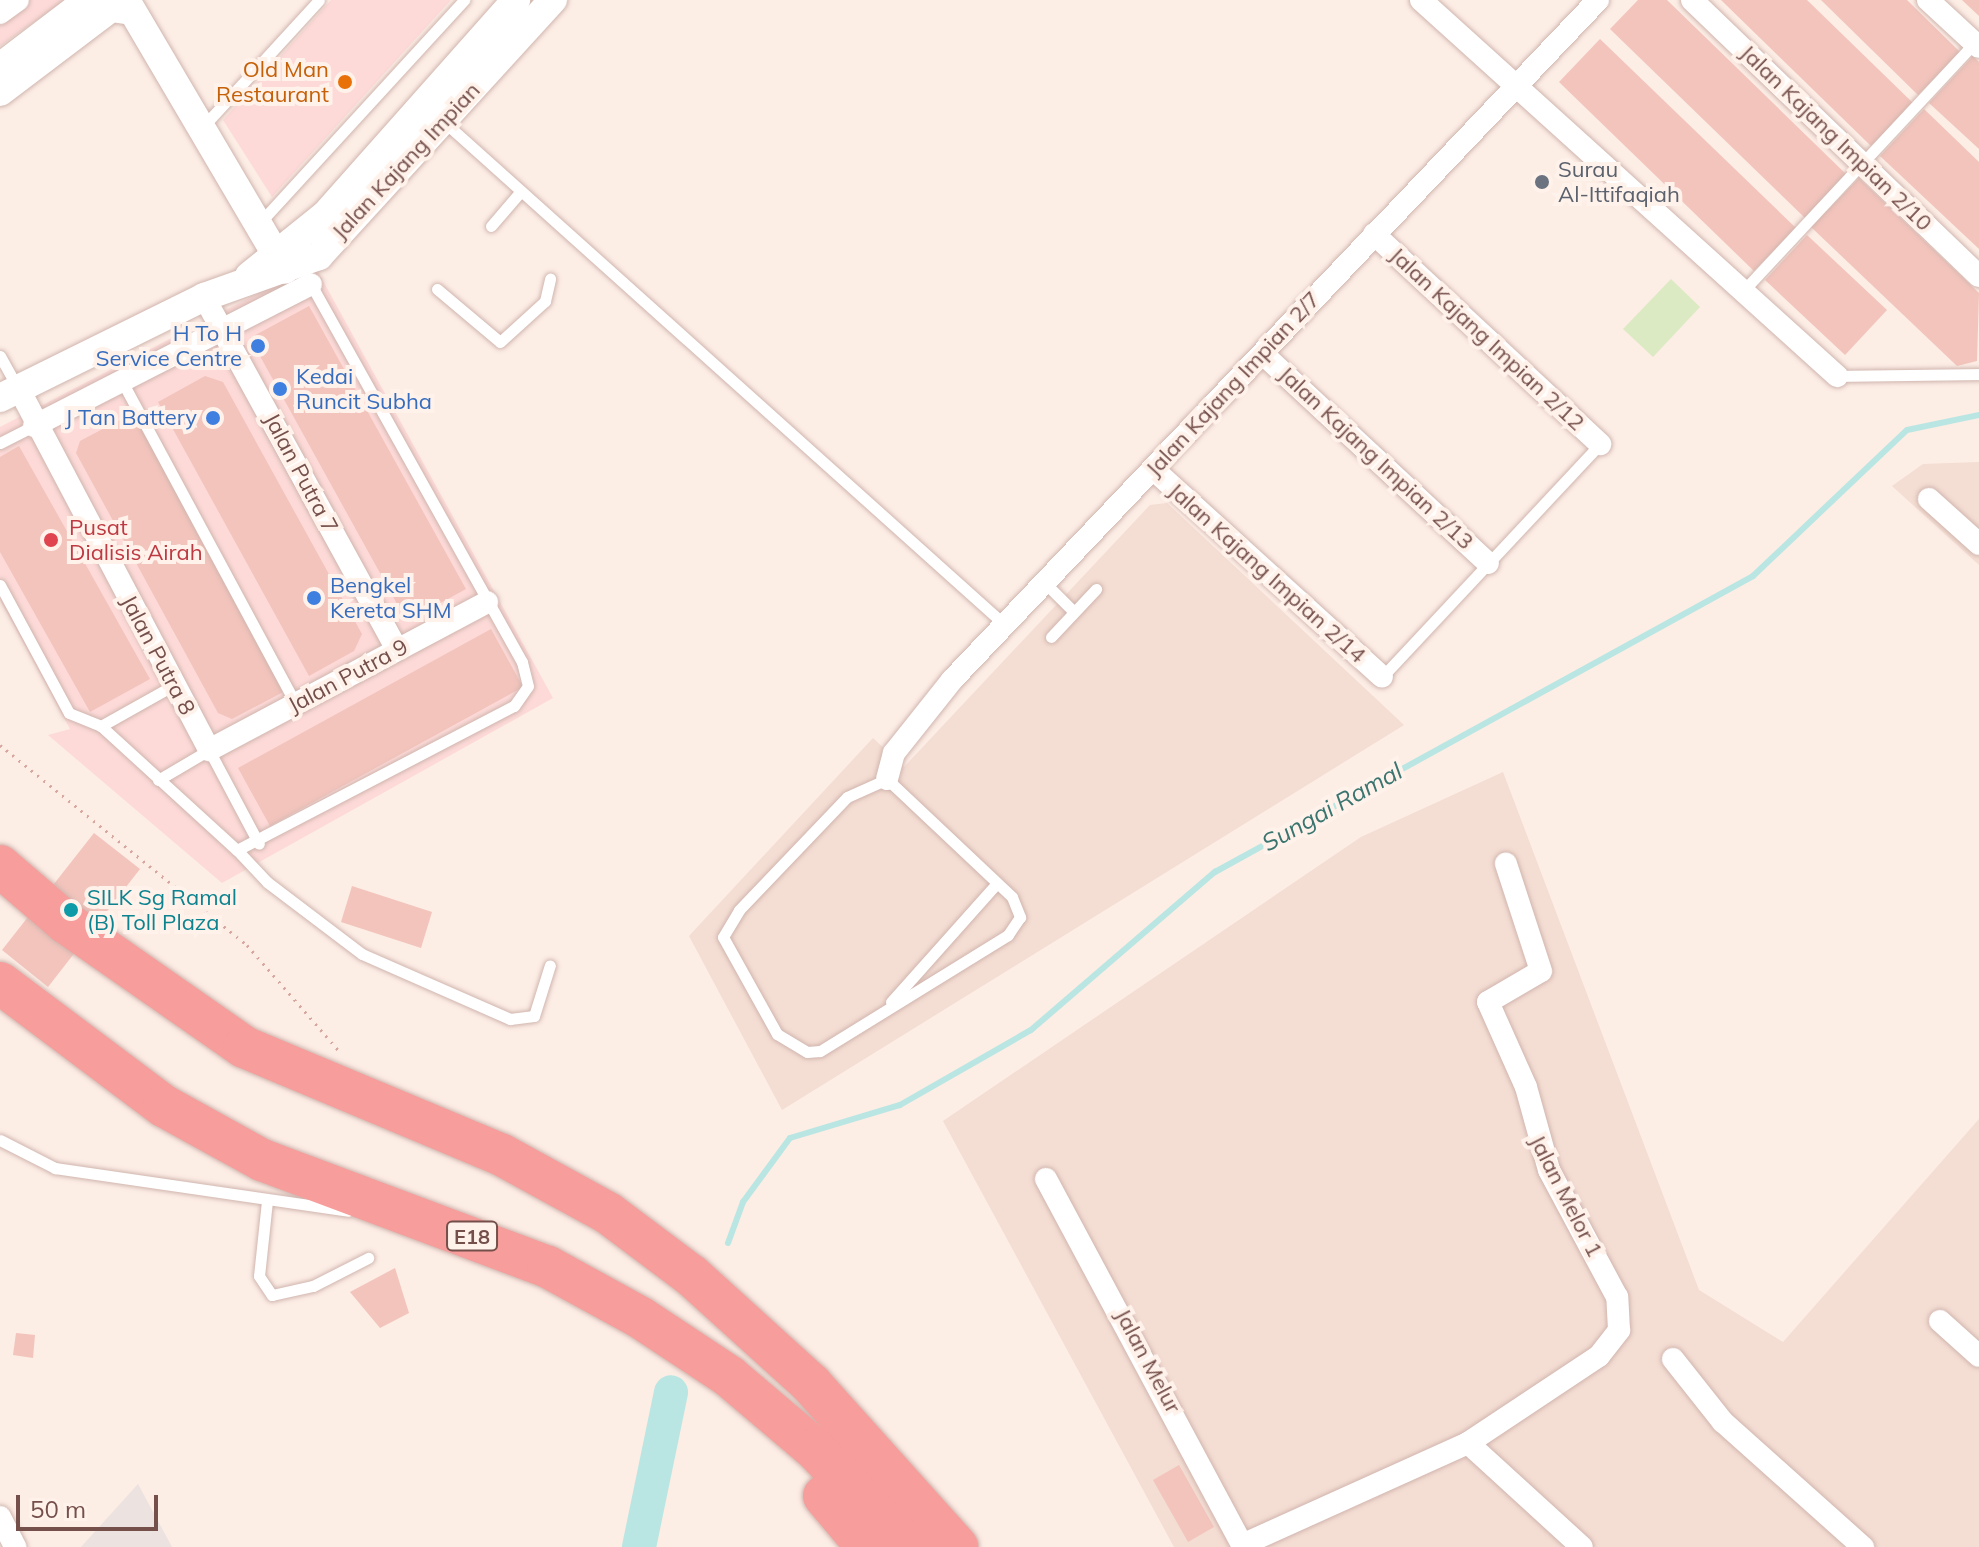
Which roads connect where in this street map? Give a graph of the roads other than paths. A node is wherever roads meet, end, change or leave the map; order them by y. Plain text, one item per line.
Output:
1 (18, 0) edge
2 (88, 0) edge
3 (319, 0) edge
4 (464, 0) edge
5 (516, 0) edge
6 (553, 0) edge
7 (1421, 0) edge
8 (1598, 0) edge
9 (1692, 0) edge
10 (1928, 0) edge
11 (138, 5) edge
12 (0, 13) edge
13 (1977, 45) edge
14 (0, 67) edge
15 (1515, 83) junction
16 (0, 92) edge
17 (422, 102) junction
18 (210, 119) junction
19 (443, 121) junction
20 (1862, 163) junction
21 (521, 191) junction
22 (267, 215) junction
23 (491, 226) dead end
24 (1374, 234) junction
25 (292, 265) junction
26 (1979, 276) edge
27 (550, 279) dead end
28 (437, 289) dead end
29 (1744, 290) junction
30 (204, 297) junction
31 (225, 331) junction
32 (1263, 354) junction
33 (0, 356) edge
34 (1979, 374) edge
35 (1837, 376) joint
36 (124, 385) junction
37 (9, 394) edge
38 (34, 426) junction
39 (0, 443) edge
40 (1600, 444) joint
41 (1153, 469) junction
42 (1929, 499) dead end
43 (1979, 544) edge
44 (1488, 563) junction
45 (1044, 582) junction
46 (0, 585) edge
47 (1096, 589) dead end
48 (487, 602) junction
49 (1074, 612) junction
50 (1005, 625) junction
51 (1051, 637) dead end
52 (397, 650) junction
53 (1382, 677) joint
54 (174, 685) junction
55 (296, 704) junction
56 (101, 726) junction
57 (209, 750) junction
58 (887, 779) junction
59 (158, 780) junction
60 (259, 844) junction
61 (237, 850) junction
62 (1506, 864) dead end
63 (0, 866) edge
64 (997, 883) junction
65 (550, 965) dead end
66 (0, 983) edge
67 (883, 1012) junction
68 (0, 1140) edge
69 (1046, 1179) dead end
70 (267, 1201) junction
71 (436, 1222) junction
72 (368, 1258) dead end
73 (548, 1267) junction
74 (1940, 1321) dead end
75 (1979, 1356) edge
76 (1673, 1359) dead end
77 (1468, 1443) junction
78 (0, 1517) edge
79 (918, 1530) edge
80 (1242, 1546) edge
81 (15, 1547) edge
82 (867, 1547) edge
83 (957, 1547) edge
84 (984, 1547) edge
85 (1582, 1547) edge
86 (1863, 1547) edge

1 - 12 street
2 - 14 street
3 - 18 lane
4 - 22 lane
5 - 17 street, Jalan Kajang Impian
6 - 19 street, Jalan Kajang Impian
7 - 15 street
8 - 15 street, Jalan Kajang Impian 2/7
9 - 20 street, Jalan Kajang Impian 2/10
10 - 13 street
11 - 16 street
11 - 18 street
11 - 25 street
13 - 20 lane
15 - 24 street, Jalan Kajang Impian 2/7
15 - 29 street
17 - 19 lane
17 - 25 street, Jalan Kajang Impian
18 - 22 street
19 - 21 lane
19 - 25 street, Jalan Kajang Impian
20 - 26 street, Jalan Kajang Impian 2/10
20 - 29 lane
21 - 23 lane
21 - 50 lane
22 - 25 street
24 - 32 street, Jalan Kajang Impian 2/7
24 - 40 street, Jalan Kajang Impian 2/12
25 - 30 street, Jalan Kajang Impian
25 - 31 street
25 - 48 lane
27 - 28 lane
29 - 35 street
30 - 31 street, Jalan Putra 7
30 - 37 street, Jalan Kajang Impian
31 - 36 street
31 - 52 street, Jalan Putra 7
32 - 41 street, Jalan Kajang Impian 2/7
32 - 44 street, Jalan Kajang Impian 2/13
33 - 37 lane
34 - 35 lane
36 - 38 street
36 - 55 lane
37 - 38 street, Jalan Putra 8
38 - 39 lane
38 - 54 street, Jalan Putra 8
40 - 44 lane
41 - 45 street, Jalan Kajang Impian 2/7
41 - 53 street, Jalan Kajang Impian 2/14
42 - 43 street
44 - 53 lane
45 - 49 lane
45 - 50 street, Jalan Kajang Impian 2/7
46 - 56 lane
47 - 49 lane
48 - 52 street, Jalan Putra 9
48 - 60 lane
49 - 51 lane
50 - 58 street, Jalan Kajang Impian 2/7
52 - 55 street, Jalan Putra 9
54 - 56 lane
54 - 57 street, Jalan Putra 8
55 - 57 street, Jalan Putra 9
56 - 59 lane
57 - 59 lane
57 - 60 lane
58 - 64 lane
58 - 67 lane
59 - 61 lane
60 - 61 lane
61 - 65 lane
62 - 77 street, Jalan Melor 1
63 - 79 highway, E18
64 - 67 lane
64 - 67 lane
66 - 71 highway, E18
68 - 70 lane
69 - 80 street, Jalan Melur
70 - 71 lane
70 - 72 lane
71 - 73 highway, E18
73 - 79 highway, E18
73 - 82 highway
74 - 75 street
76 - 86 street
77 - 80 street, Jalan Melor 1
77 - 85 street
78 - 81 street
79 - 83 highway, E18
79 - 84 highway

